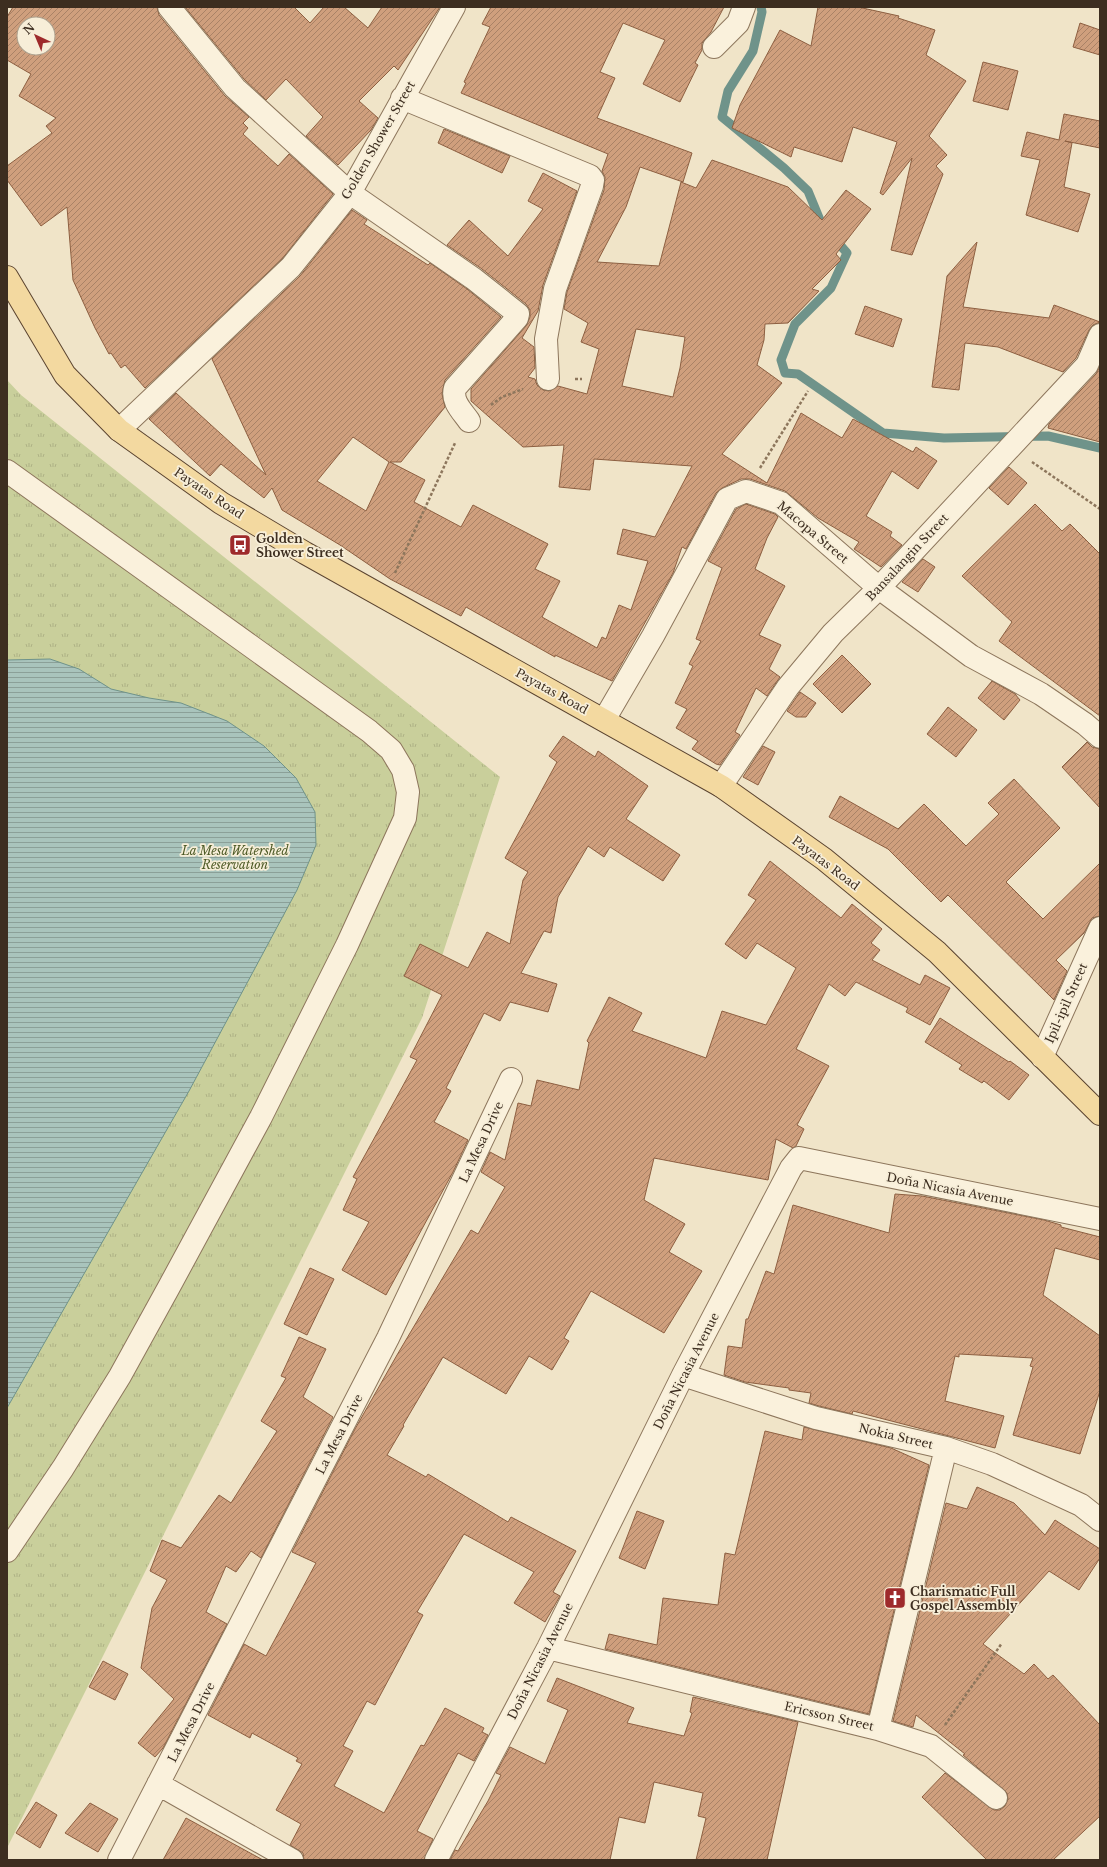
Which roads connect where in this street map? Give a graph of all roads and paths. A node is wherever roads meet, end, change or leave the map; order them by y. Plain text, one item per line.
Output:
1 (169, 7) edge
2 (454, 7) edge
3 (744, 7) edge
4 (714, 47) dead end
5 (402, 98) junction
6 (350, 193) junction
7 (7, 277) edge
8 (1100, 335) edge
9 (548, 379) junction
10 (582, 379) dead end
11 (808, 391) dead end
12 (469, 421) junction
13 (119, 430) junction
14 (1010, 447) junction
15 (7, 471) edge
16 (746, 491) junction
17 (1100, 509) edge
18 (879, 588) junction
19 (383, 597) junction
20 (604, 720) junction
21 (1100, 737) edge
22 (721, 786) junction
23 (1100, 928) edge
24 (1042, 1057) junction
25 (511, 1079) dead end
26 (1100, 1114) edge
27 (1100, 1219) edge
28 (683, 1375) junction
29 (946, 1448) junction
30 (1100, 1520) edge
31 (7, 1551) edge
32 (1002, 1643) dead end
33 (548, 1648) junction
34 (878, 1729) junction
35 (931, 1746) junction
36 (158, 1784) junction
37 (996, 1798) dead end
38 (119, 1860) edge
39 (292, 1860) edge
40 (436, 1860) edge

1 - 6 street
2 - 5 street, Golden Shower Street
3 - 4 street
5 - 6 street, Golden Shower Street
5 - 9 street
6 - 12 street
6 - 13 street, Golden Shower Street
7 - 13 main road, Payatas Road
8 - 14 street, Bansalangin Street
9 - 10 path
9 - 12 path
11 - 16 path
12 - 19 path
13 - 19 main road, Payatas Road
14 - 17 path
14 - 18 street, Bansalangin Street
15 - 31 street
16 - 18 street, Macopa Street
16 - 20 street
18 - 21 street, Macopa Street
18 - 22 street, Bansalangin Street
19 - 20 main road, Payatas Road
20 - 22 main road, Payatas Road
22 - 24 main road, Payatas Road
23 - 24 street, Ipil-ipil Street
24 - 26 main road, Payatas Road
25 - 36 street, La Mesa Drive
27 - 28 street, Doña Nicasia Avenue
28 - 29 street, Nokia Street
28 - 33 street, Doña Nicasia Avenue
29 - 30 street, Nokia Street
29 - 34 street, Ericsson Street
32 - 35 path
33 - 34 street, Ericsson Street
33 - 40 street, Doña Nicasia Avenue
34 - 35 street
35 - 37 street
36 - 38 street, La Mesa Drive
36 - 39 street

